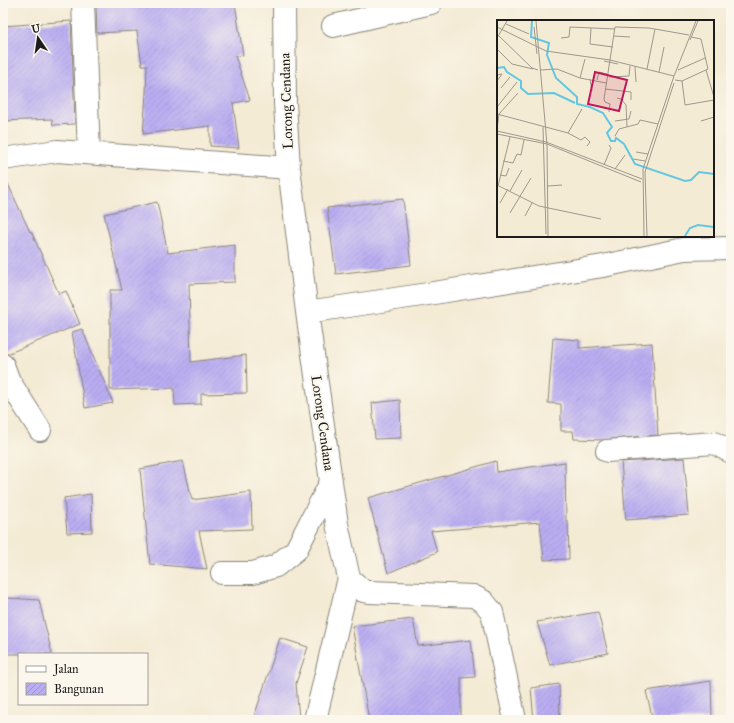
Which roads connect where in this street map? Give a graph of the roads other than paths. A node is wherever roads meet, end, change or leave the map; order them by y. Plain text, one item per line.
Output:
1 (83, 3) edge
2 (284, 3) edge
3 (431, 3) edge
4 (333, 26) dead end
5 (89, 154) junction
6 (3, 159) edge
7 (289, 168) junction
8 (731, 248) edge
9 (307, 312) junction
10 (3, 365) edge
11 (40, 430) dead end
12 (607, 451) dead end
13 (731, 452) edge
14 (331, 482) junction
15 (222, 573) dead end
16 (349, 578) junction
17 (315, 720) edge
18 (515, 720) edge

1 - 5 street
2 - 7 street, Lorong Cendana
3 - 4 street
5 - 6 street
5 - 7 street
7 - 9 street, Lorong Cendana
8 - 9 street
9 - 14 street, Lorong Cendana
10 - 11 street
12 - 13 street
14 - 15 street
14 - 16 street, Lorong Cendana
16 - 17 street
16 - 18 street

